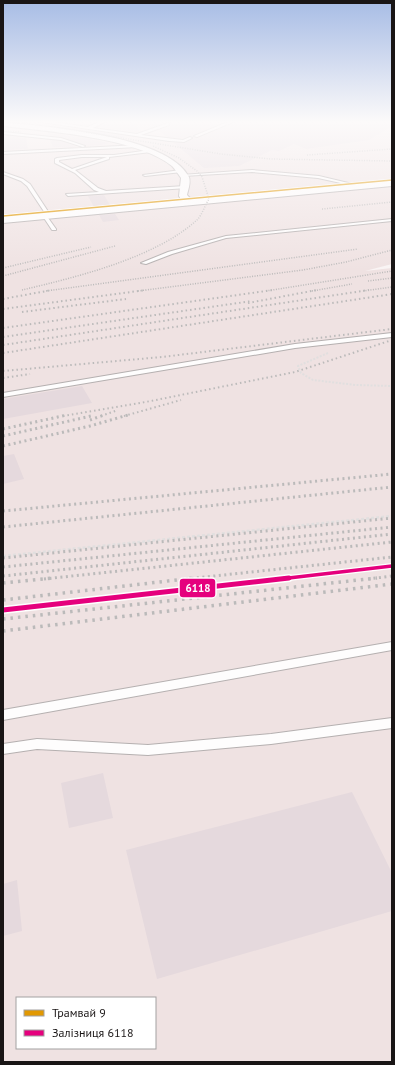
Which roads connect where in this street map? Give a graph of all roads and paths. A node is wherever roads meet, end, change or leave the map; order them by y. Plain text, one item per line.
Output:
1 (73, 171) edge
2 (180, 171) edge
3 (3, 173) edge
4 (182, 173) junction
5 (145, 175) dead end
6 (392, 183) edge
7 (359, 186) junction
8 (185, 187) junction
9 (105, 192) junction
10 (68, 195) dead end
11 (190, 202) junction
12 (47, 216) junction
13 (3, 220) edge
14 (392, 220) edge
15 (54, 229) dead end
16 (144, 263) dead end
17 (392, 335) edge
18 (336, 342) junction
19 (392, 386) edge
20 (3, 395) edge
21 (392, 516) edge
22 (3, 556) edge
23 (392, 646) edge
24 (3, 715) edge
25 (392, 723) edge
26 (3, 750) edge

1 - 9 lane
2 - 4 street
3 - 12 lane
4 - 5 lane
4 - 7 lane
4 - 8 street
6 - 7 main road
7 - 11 main road
8 - 9 lane
8 - 11 street
9 - 10 lane
11 - 12 main road
12 - 13 main road
12 - 15 lane
14 - 16 lane
17 - 18 lane
18 - 19 path
18 - 20 lane
21 - 22 path
23 - 24 lane
25 - 26 lane

